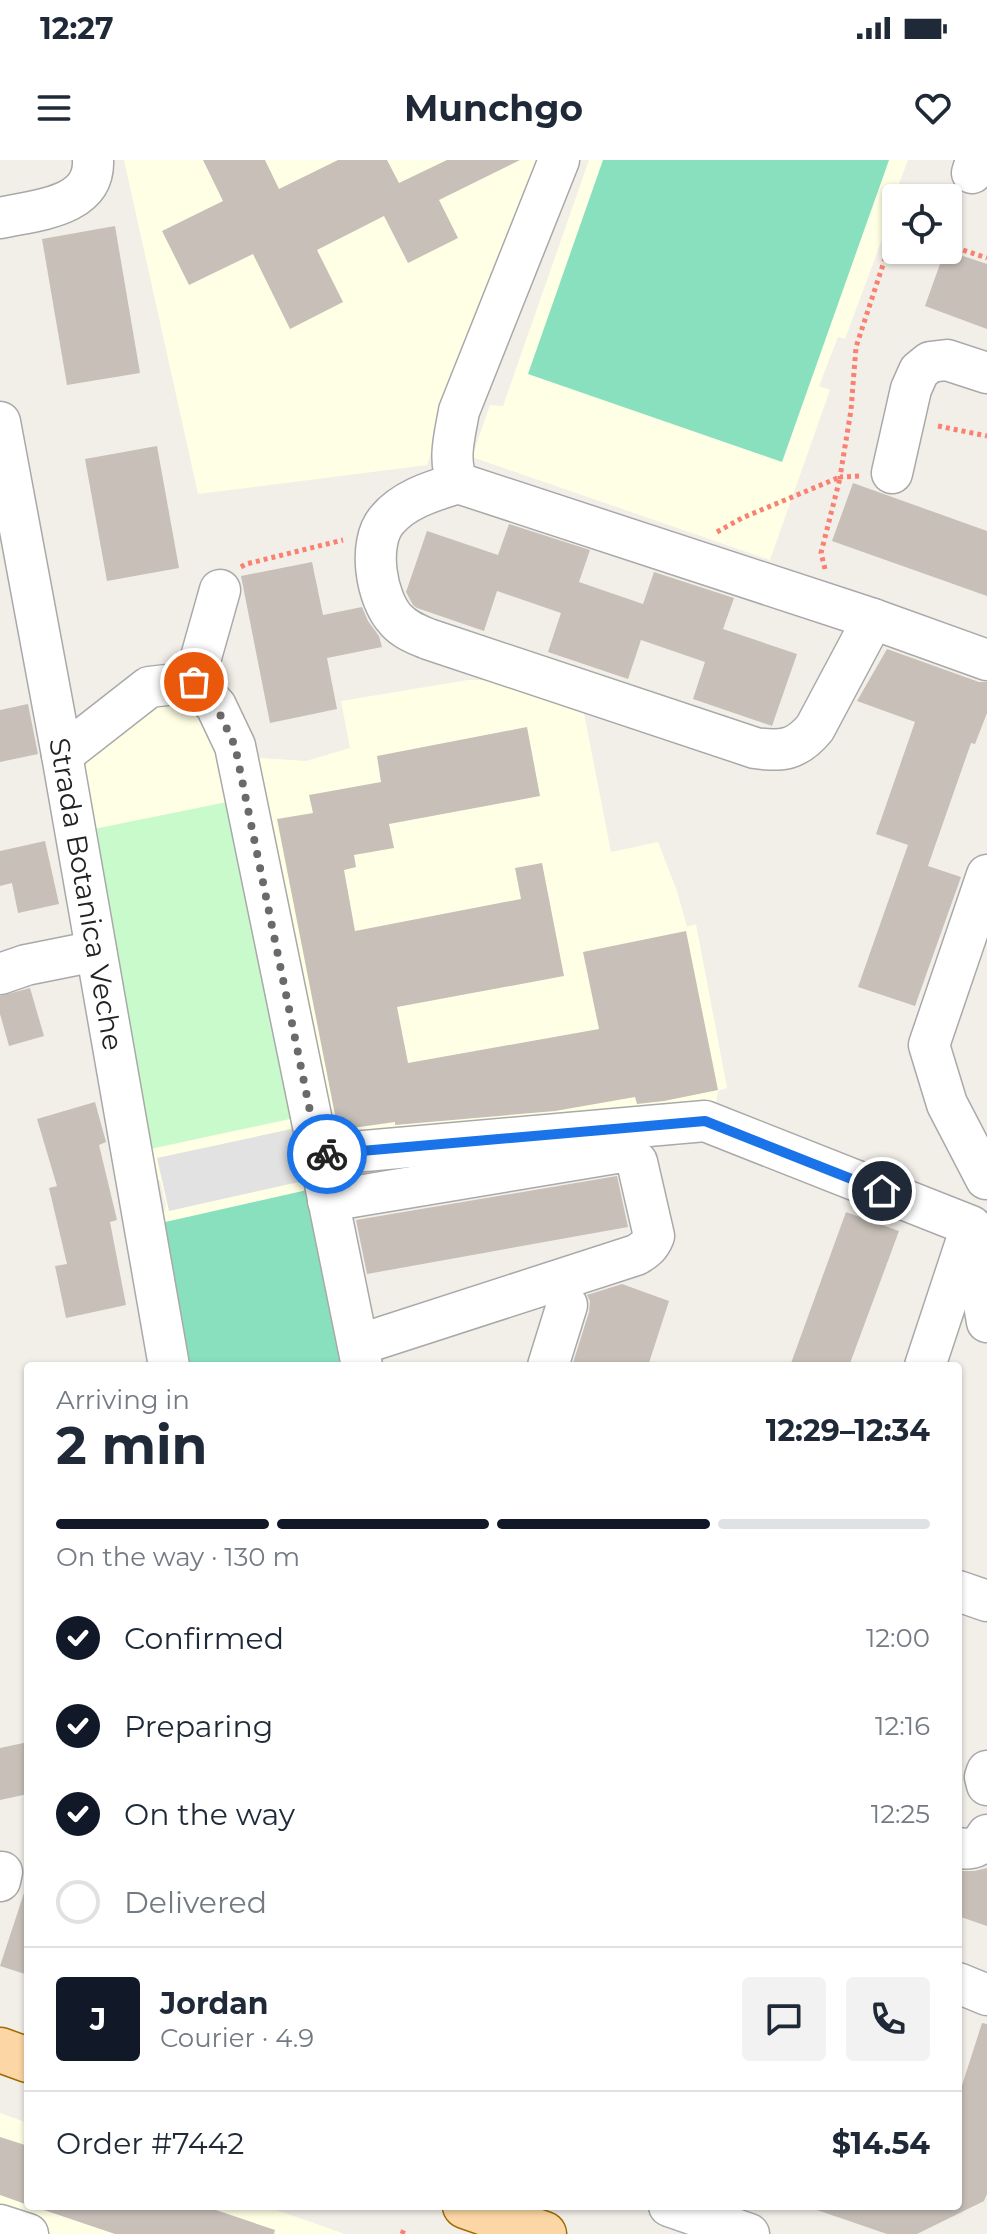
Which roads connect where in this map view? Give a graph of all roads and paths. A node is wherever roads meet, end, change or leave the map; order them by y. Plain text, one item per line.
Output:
1 (93, 160) edge
2 (559, 160) edge
3 (0, 218) edge
4 (962, 250) edge
5 (987, 258) edge
6 (987, 373) edge
7 (0, 422) edge
8 (892, 473) dead end
9 (458, 483) junction
10 (379, 531) junction
11 (689, 559) junction
12 (220, 590) joint
13 (818, 601) junction
14 (873, 619) junction
15 (987, 660) edge
16 (194, 682) junction
17 (62, 755) junction
18 (987, 875) edge
19 (96, 951) junction
20 (0, 974) edge
21 (319, 1155) junction
22 (986, 1177) edge
23 (328, 1201) junction
24 (971, 1226) junction
25 (567, 1305) dead end
26 (987, 1322) edge
27 (360, 1356) edge
28 (168, 1362) edge
29 (549, 1362) edge
30 (926, 1362) edge
31 (962, 1592) edge
32 (987, 1601) edge
33 (987, 1771) edge
34 (987, 1785) edge
35 (987, 1835) edge
36 (962, 1848) edge
37 (962, 1985) edge
38 (987, 1995) edge
39 (0, 2050) edge
40 (24, 2059) edge
41 (476, 2210) edge
42 (673, 2214) edge
43 (0, 2225) edge
44 (405, 2227) dead end
45 (28, 2234) edge
46 (402, 2234) edge
47 (544, 2234) edge
48 (749, 2234) edge

1 - 3 street
2 - 9 street
4 - 5 path
6 - 8 street
7 - 17 street, Strada Botanica Veche
9 - 10 street
9 - 11 street
10 - 12 path
10 - 14 street
11 - 13 street
11 - 13 path
12 - 16 street
13 - 14 street
14 - 15 street
16 - 17 street
16 - 21 street
17 - 19 street, Strada Botanica Veche
18 - 22 street
19 - 20 street
19 - 28 street, Strada Botanica Veche
21 - 23 street
21 - 24 street
22 - 24 street
23 - 27 street
23 - 27 street
24 - 26 street
24 - 30 street
25 - 29 street
31 - 32 street
33 - 34 street
35 - 36 street
37 - 38 street
39 - 40 main road
41 - 47 main road
42 - 48 street
43 - 45 street
44 - 46 path

